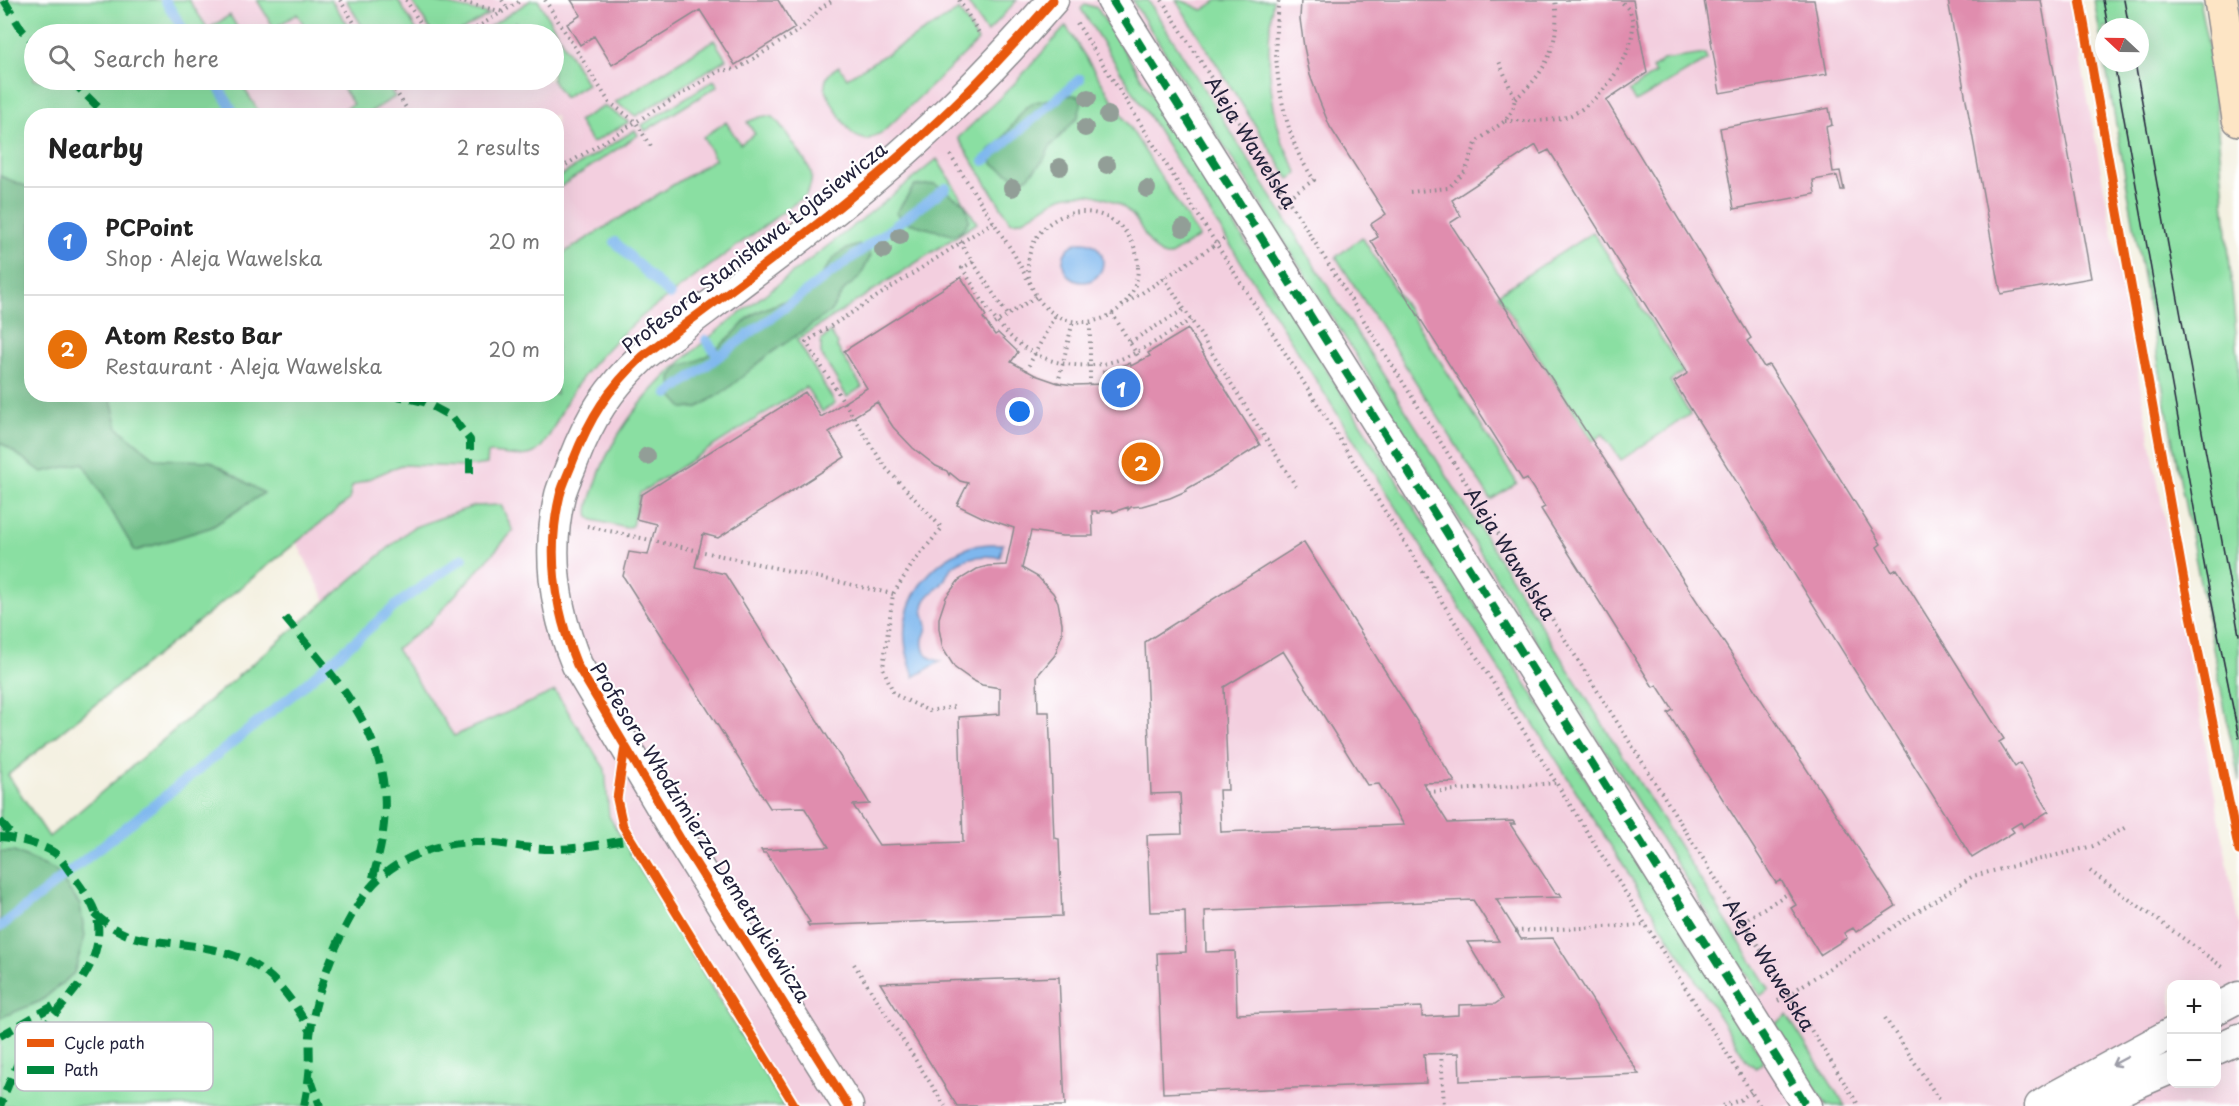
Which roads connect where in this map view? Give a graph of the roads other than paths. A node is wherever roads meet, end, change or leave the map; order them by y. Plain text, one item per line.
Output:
1 (1112, 0) edge
2 (2221, 0) edge
3 (1062, 7) edge
4 (2239, 119) edge
5 (554, 564) joint
6 (2234, 984) edge
7 (2221, 1003) edge
8 (2170, 1034) edge
9 (2239, 1039) edge
10 (2221, 1047) edge
11 (2167, 1070) edge
12 (848, 1106) edge
13 (1807, 1106) edge
14 (2040, 1106) edge
15 (2083, 1106) edge

1 - 13 street
2 - 4 main road
3 - 5 street, Profesora Stanisława Łojasiewicza
5 - 12 street, Profesora Włodzimierza Demetrykiewicza
6 - 7 street
8 -> 14 street
9 - 10 street
11 - 15 street

